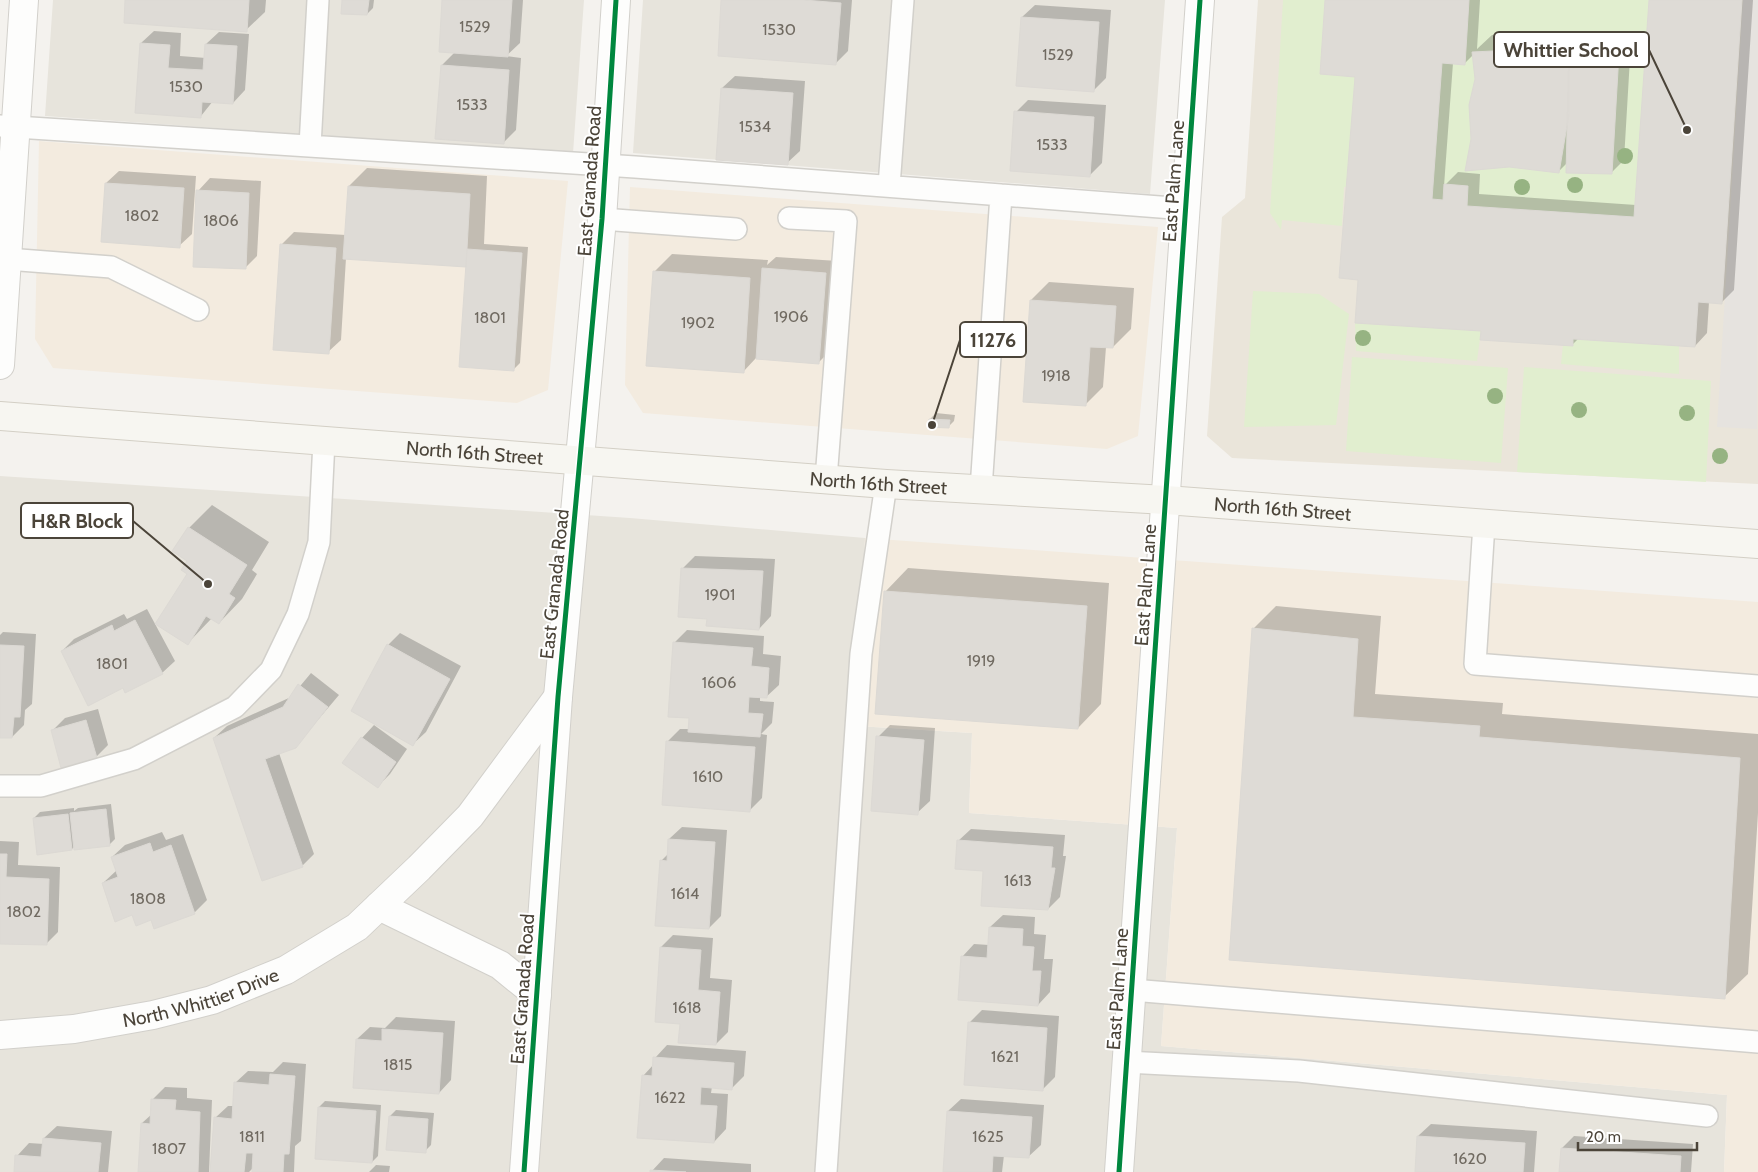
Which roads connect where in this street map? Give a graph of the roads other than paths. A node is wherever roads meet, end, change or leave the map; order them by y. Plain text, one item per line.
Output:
1 (24, 0) edge
2 (318, 0) edge
3 (616, 0) edge
4 (903, 0) edge
5 (1200, 0) edge
6 (8, 127) edge
7 (310, 146) junction
8 (606, 165) junction
9 (889, 186) junction
10 (1001, 195) junction
11 (1186, 209) junction
12 (789, 218) dead end
13 (602, 219) junction
14 (736, 229) dead end
15 (7, 259) junction
16 (198, 310) dead end
17 (0, 366) edge
18 (0, 416) edge
19 (324, 441) junction
20 (580, 461) junction
21 (826, 479) junction
22 (886, 484) junction
23 (981, 490) junction
24 (1166, 500) junction
25 (1484, 524) junction
26 (1758, 544) edge
27 (1758, 686) edge
28 (558, 697) junction
29 (0, 786) edge
30 (379, 906) junction
31 (1132, 990) junction
32 (537, 995) junction
33 (0, 1034) edge
34 (1758, 1042) edge
35 (1126, 1062) junction
36 (1707, 1116) dead end
37 (524, 1172) edge
38 (826, 1172) edge
39 (1119, 1172) edge

1 - 6 street
2 - 7 lane
3 - 8 street, East Granada Road
4 - 9 lane
5 - 11 street, East Palm Lane
6 - 7 lane
6 - 15 street
7 - 8 lane
8 - 9 lane
8 - 13 street, East Granada Road
9 - 10 lane
10 - 11 lane
10 - 23 lane
11 - 24 street, East Palm Lane
12 - 21 lane
13 - 14 lane
13 - 20 street, East Granada Road
15 - 16 lane
15 - 17 street
18 - 19 main road, North 16th Street
19 - 20 main road, North 16th Street
19 - 29 lane
20 - 21 main road, North 16th Street
20 - 28 street, East Granada Road
21 - 22 main road, North 16th Street
22 - 23 main road, North 16th Street
22 - 38 lane
23 - 24 main road, North 16th Street
24 - 25 main road, North 16th Street
24 - 31 street, East Palm Lane
25 - 26 main road, North 16th Street
25 - 27 lane
28 - 30 street, North Whittier Drive
28 - 32 street, East Granada Road
30 - 32 street
30 - 33 street, North Whittier Drive
31 - 34 lane
31 - 35 street, East Palm Lane
32 - 37 street, East Granada Road
35 - 36 lane
35 - 39 street, East Palm Lane

